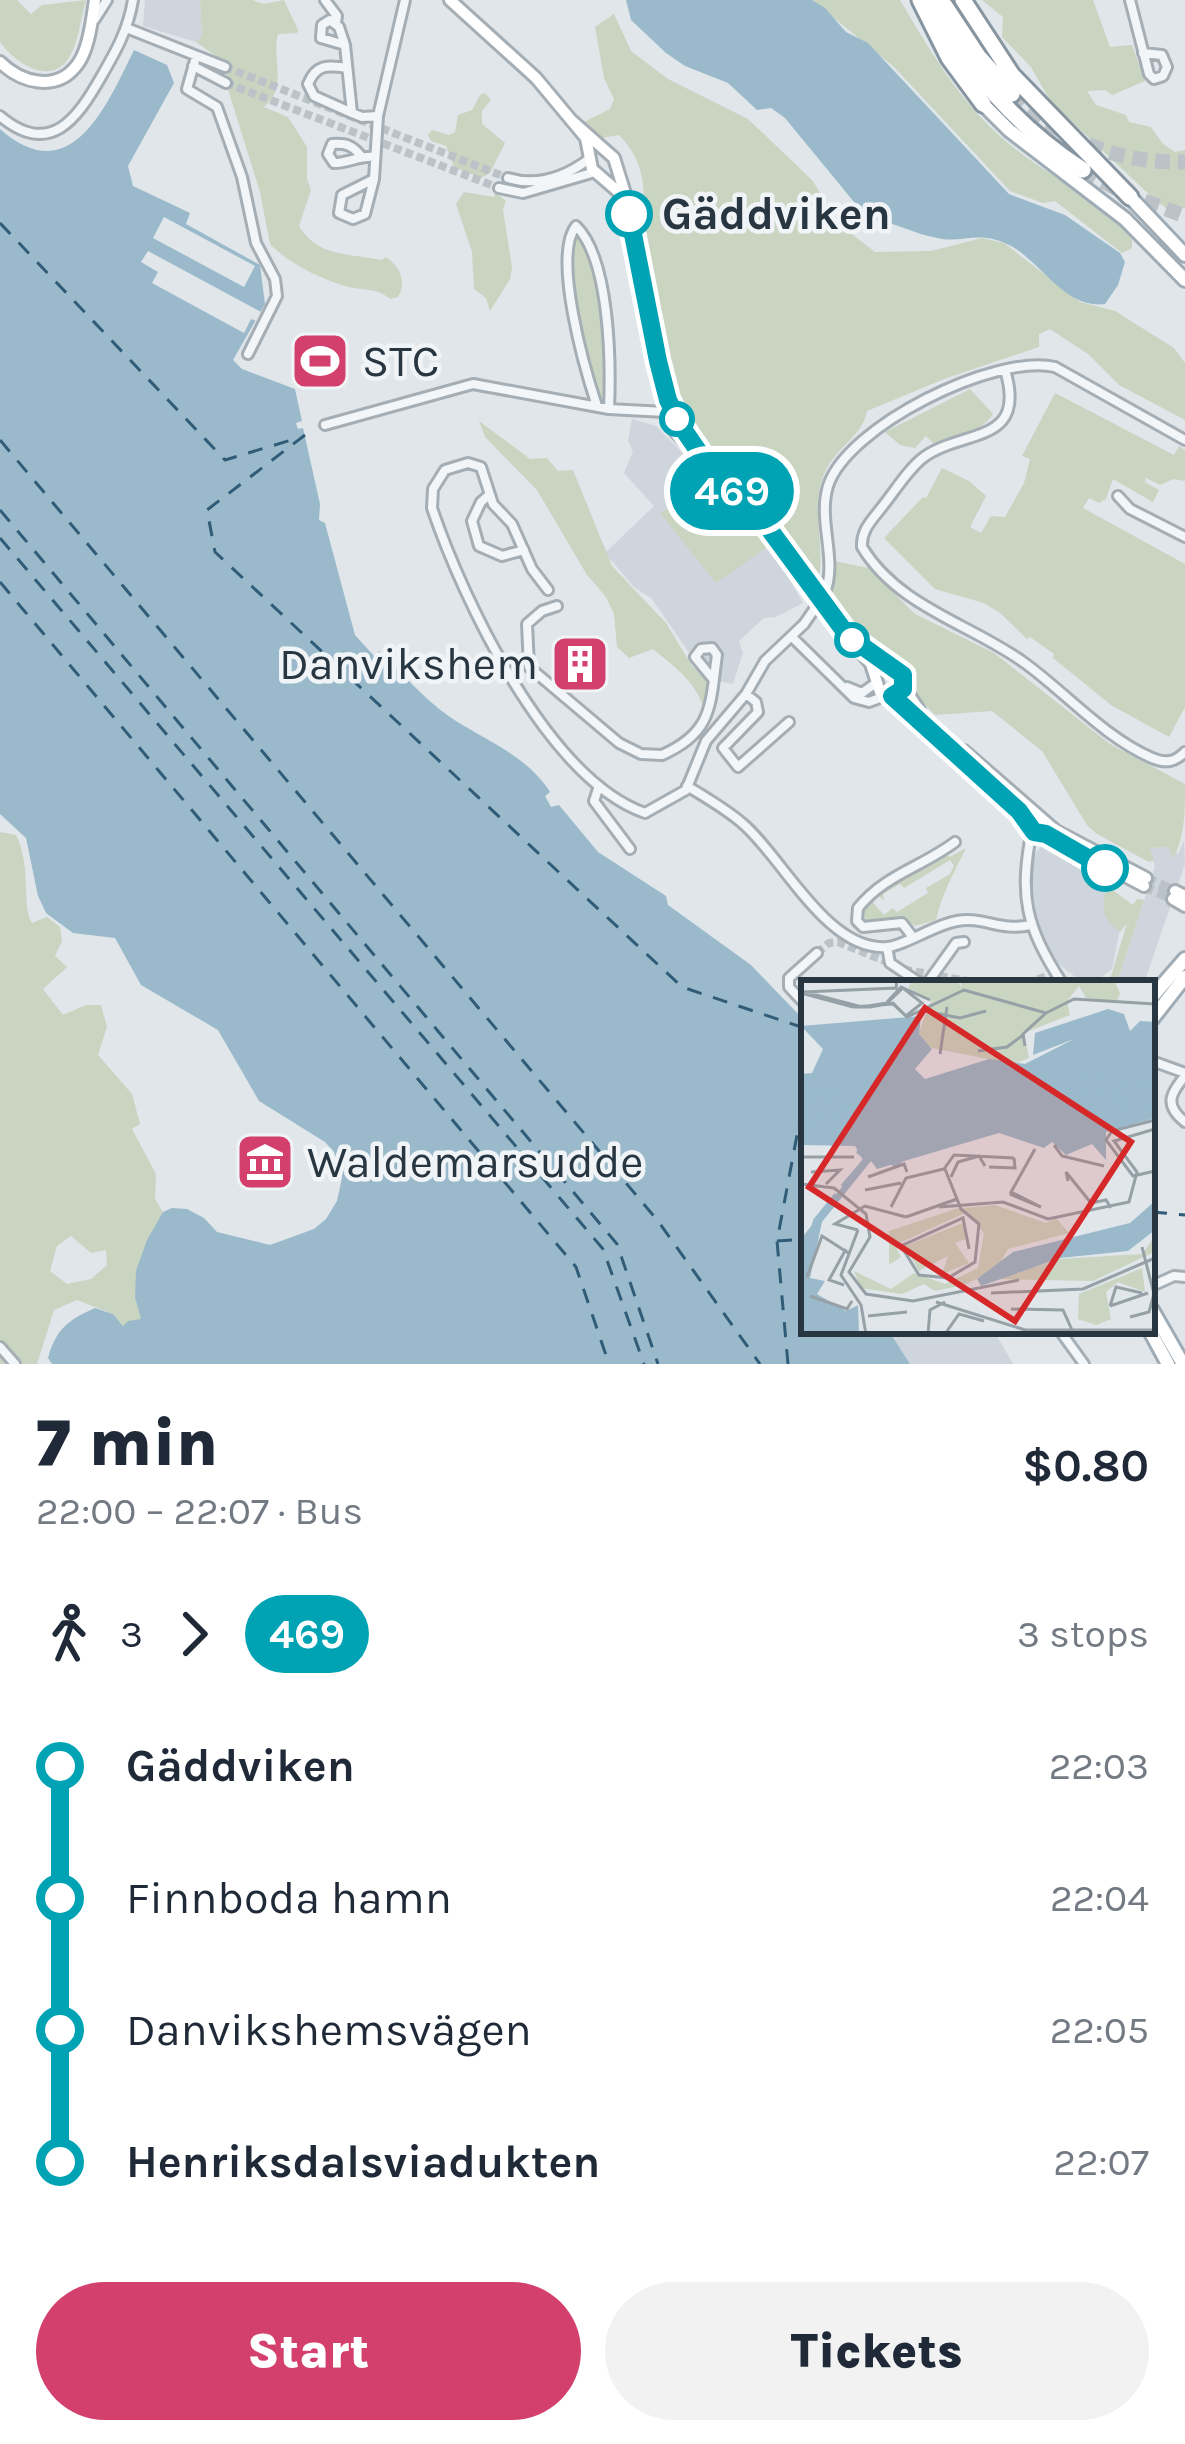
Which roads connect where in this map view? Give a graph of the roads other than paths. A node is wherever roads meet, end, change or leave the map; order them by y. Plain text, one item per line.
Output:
1 (95, 0) edge
2 (107, 0) edge
3 (133, 0) edge
4 (325, 0) edge
5 (405, 0) edge
6 (449, 0) edge
7 (920, 0) edge
8 (932, 0) edge
9 (941, 0) edge
10 (963, 0) edge
11 (1130, 0) edge
12 (335, 23) junction
13 (91, 24) junction
14 (128, 29) junction
15 (345, 45) junction
16 (1143, 53) dead end
17 (0, 62) edge
18 (195, 62) junction
19 (226, 67) tunnel mouth
20 (346, 68) junction
21 (226, 83) tunnel mouth
22 (1012, 94) tunnel mouth
23 (983, 104) joint
24 (352, 113) junction
25 (0, 116) edge
26 (378, 116) junction
27 (571, 120) junction
28 (362, 156) dead end
29 (611, 156) junction
30 (375, 157) junction
31 (590, 157) junction
32 (1083, 170) tunnel mouth
33 (598, 173) junction
34 (508, 178) tunnel mouth
35 (374, 179) junction
36 (499, 188) tunnel mouth
37 (1130, 197) joint
38 (627, 206) junction
39 (1144, 212) junction
40 (1185, 244) edge
41 (1185, 255) edge
42 (1185, 280) edge
43 (248, 354) dead end
44 (1005, 370) junction
45 (990, 374) junction
46 (1010, 394) junction
47 (597, 406) junction
48 (610, 409) junction
49 (669, 411) junction
50 (325, 425) dead end
51 (1185, 440) edge
52 (490, 494) junction
53 (1118, 496) dead end
54 (1185, 537) edge
55 (524, 550) junction
56 (548, 590) dead end
57 (556, 606) dead end
58 (793, 638) junction
59 (854, 642) junction
60 (890, 668) junction
61 (713, 679) dead end
62 (877, 680) junction
63 (841, 684) junction
64 (904, 685) junction
65 (746, 694) junction
66 (889, 696) junction
67 (789, 722) dead end
68 (703, 728) junction
69 (712, 734) junction
70 (1185, 752) edge
71 (600, 785) junction
72 (687, 787) junction
73 (1040, 827) junction
74 (955, 842) dead end
75 (630, 849) dead end
76 (1145, 882) tunnel mouth
77 (1178, 895) tunnel mouth
78 (1185, 906) edge
79 (1030, 925) junction
80 (913, 936) junction
81 (964, 942) dead end
82 (887, 947) junction
83 (817, 953) dead end
84 (1185, 959) edge
85 (1185, 977) edge
86 (921, 980) edge
87 (929, 980) edge
88 (1058, 980) edge
89 (1155, 994) edge
90 (1185, 994) edge
91 (801, 1000) edge
92 (1155, 1016) edge
93 (1155, 1016) edge
94 (1155, 1062) edge
95 (1185, 1074) edge
96 (1185, 1122) edge
97 (1185, 1277) edge
98 (1155, 1285) edge
99 (1155, 1315) edge
100 (1062, 1334) edge
101 (1152, 1334) edge
102 (0, 1347) edge
103 (15, 1364) edge
104 (1084, 1364) edge
105 (1168, 1364) edge
106 (1183, 1364) edge

1 - 13 street
2 - 13 street
3 - 14 street
4 - 12 street
5 - 26 street
6 - 27 street
7 - 23 highway
8 - 32 highway
9 - 22 highway
10 - 37 highway
11 - 16 street
12 - 15 street
12 - 15 street
13 - 17 street
14 - 18 street
14 - 25 street
15 - 20 street
18 - 19 street
18 - 21 street
18 - 43 street
20 - 24 street
20 - 24 street
23 - 42 main road
24 - 26 street
26 - 30 street
27 - 29 street
27 - 31 street
28 - 30 street
29 - 31 street
29 - 33 street
29 - 38 street
30 - 35 street
31 - 33 street
31 - 34 street
33 - 36 street
33 - 38 street
35 - 35 street
37 - 39 main road
38 - 49 street
39 - 40 main road
39 - 41 main road
44 - 45 street
44 - 46 street
44 - 51 street
45 - 46 street
45 - 58 street, bridge
46 - 70 street
47 - 48 street
47 - 48 street
47 - 50 street
48 - 49 street
49 - 59 street
52 - 55 street
52 - 55 street
52 - 71 street
53 - 54 street
55 - 56 street
57 - 68 street
58 - 63 street
58 - 65 street
59 - 60 street
59 - 62 street
60 - 62 street
60 - 64 street
61 - 68 street
62 - 63 street
62 - 66 street
63 - 66 street
64 - 66 street
64 - 73 street
65 - 67 street
65 - 69 street
66 - 73 street
68 - 69 street
69 - 72 street
71 - 72 street
71 - 75 street
72 - 82 street
73 - 76 street
73 - 79 street
74 - 80 street
77 - 78 street
79 - 80 street
79 - 88 street
80 - 82 street
81 - 87 street
82 - 86 street
83 - 91 street
84 - 89 main road
85 - 92 main road
90 - 93 street
94 - 95 street
95 - 96 street
97 - 98 street
99 - 106 main road
100 - 104 street
101 - 105 main road
102 - 103 street

